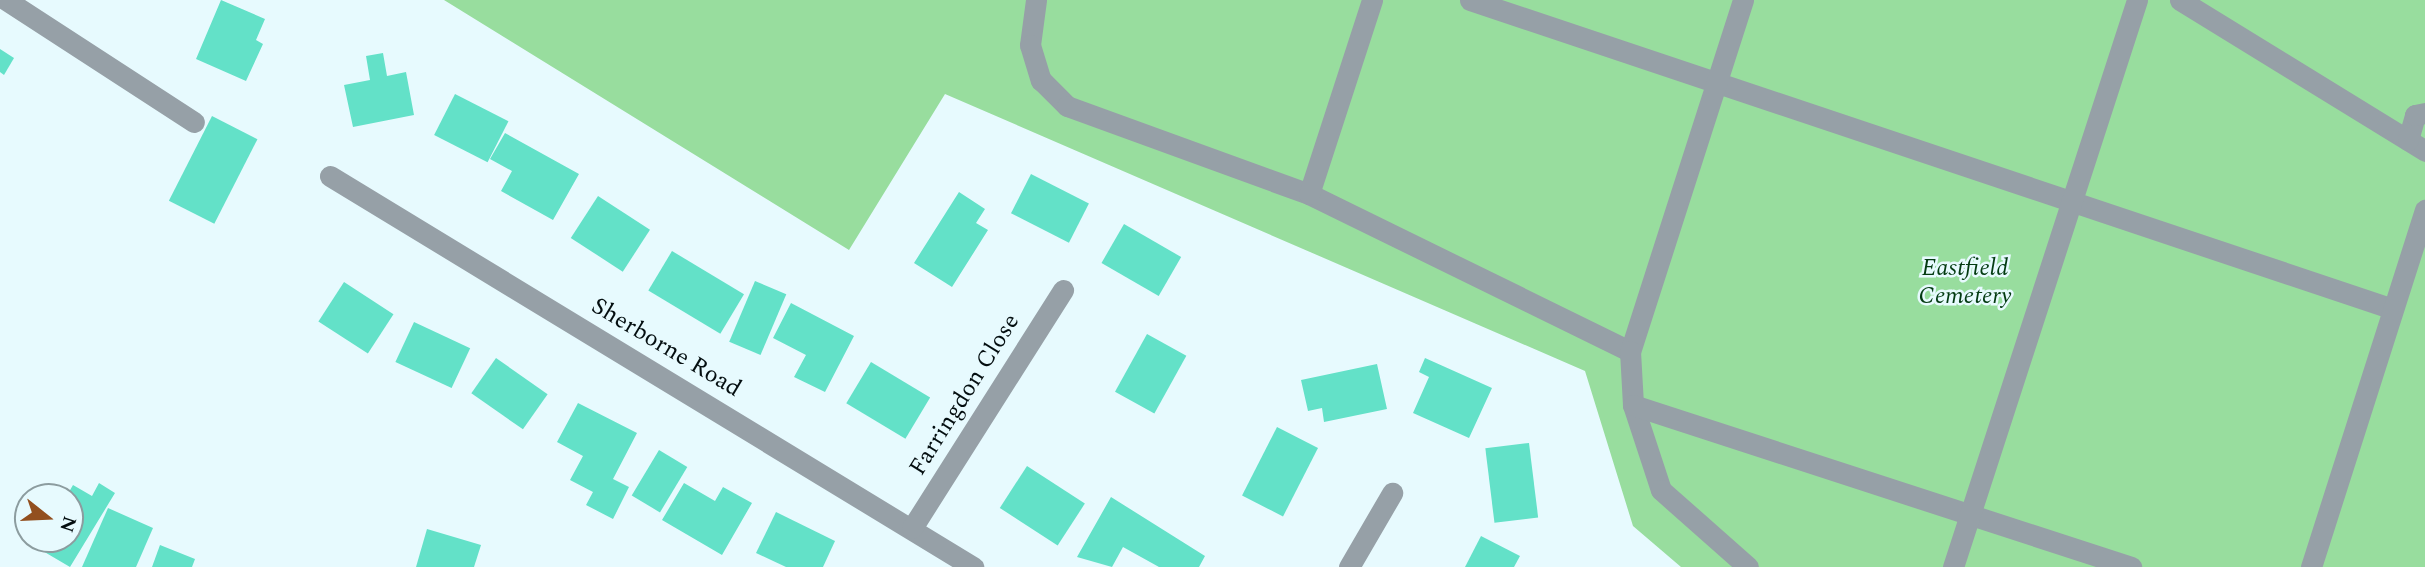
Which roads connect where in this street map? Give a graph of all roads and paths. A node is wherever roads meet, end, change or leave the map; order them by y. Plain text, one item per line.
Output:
1 (6, 0) edge
2 (1036, 0) edge
3 (1371, 0) edge
4 (1470, 0) edge
5 (1743, 0) edge
6 (2137, 0) edge
7 (2180, 0) edge
8 (1717, 83) junction
9 (2425, 113) edge
10 (194, 122) dead end
11 (2416, 145) edge
12 (330, 176) dead end
13 (1309, 194) junction
14 (2071, 201) junction
15 (2425, 210) edge
16 (1063, 290) dead end
17 (2393, 309) junction
18 (1630, 351) junction
19 (1633, 405) junction
20 (1392, 493) dead end
21 (1970, 515) junction
22 (912, 528) junction
23 (974, 567) edge
24 (1349, 567) edge
25 (1748, 567) edge
26 (1952, 567) edge
27 (2131, 567) edge
28 (2311, 567) edge

1 - 10 street
2 - 13 street
3 - 13 street
4 - 8 street
5 - 8 street
6 - 14 street
7 - 11 street
8 - 14 street
8 - 18 street
9 - 11 street
12 - 22 street, Sherborne Road
13 - 18 street
14 - 17 street
14 - 21 street
15 - 17 street
16 - 22 street, Farringdon Close
17 - 28 street
18 - 19 street
19 - 21 street
19 - 25 street
20 - 24 street
21 - 26 street
21 - 27 street
22 - 23 street, Sherborne Road

